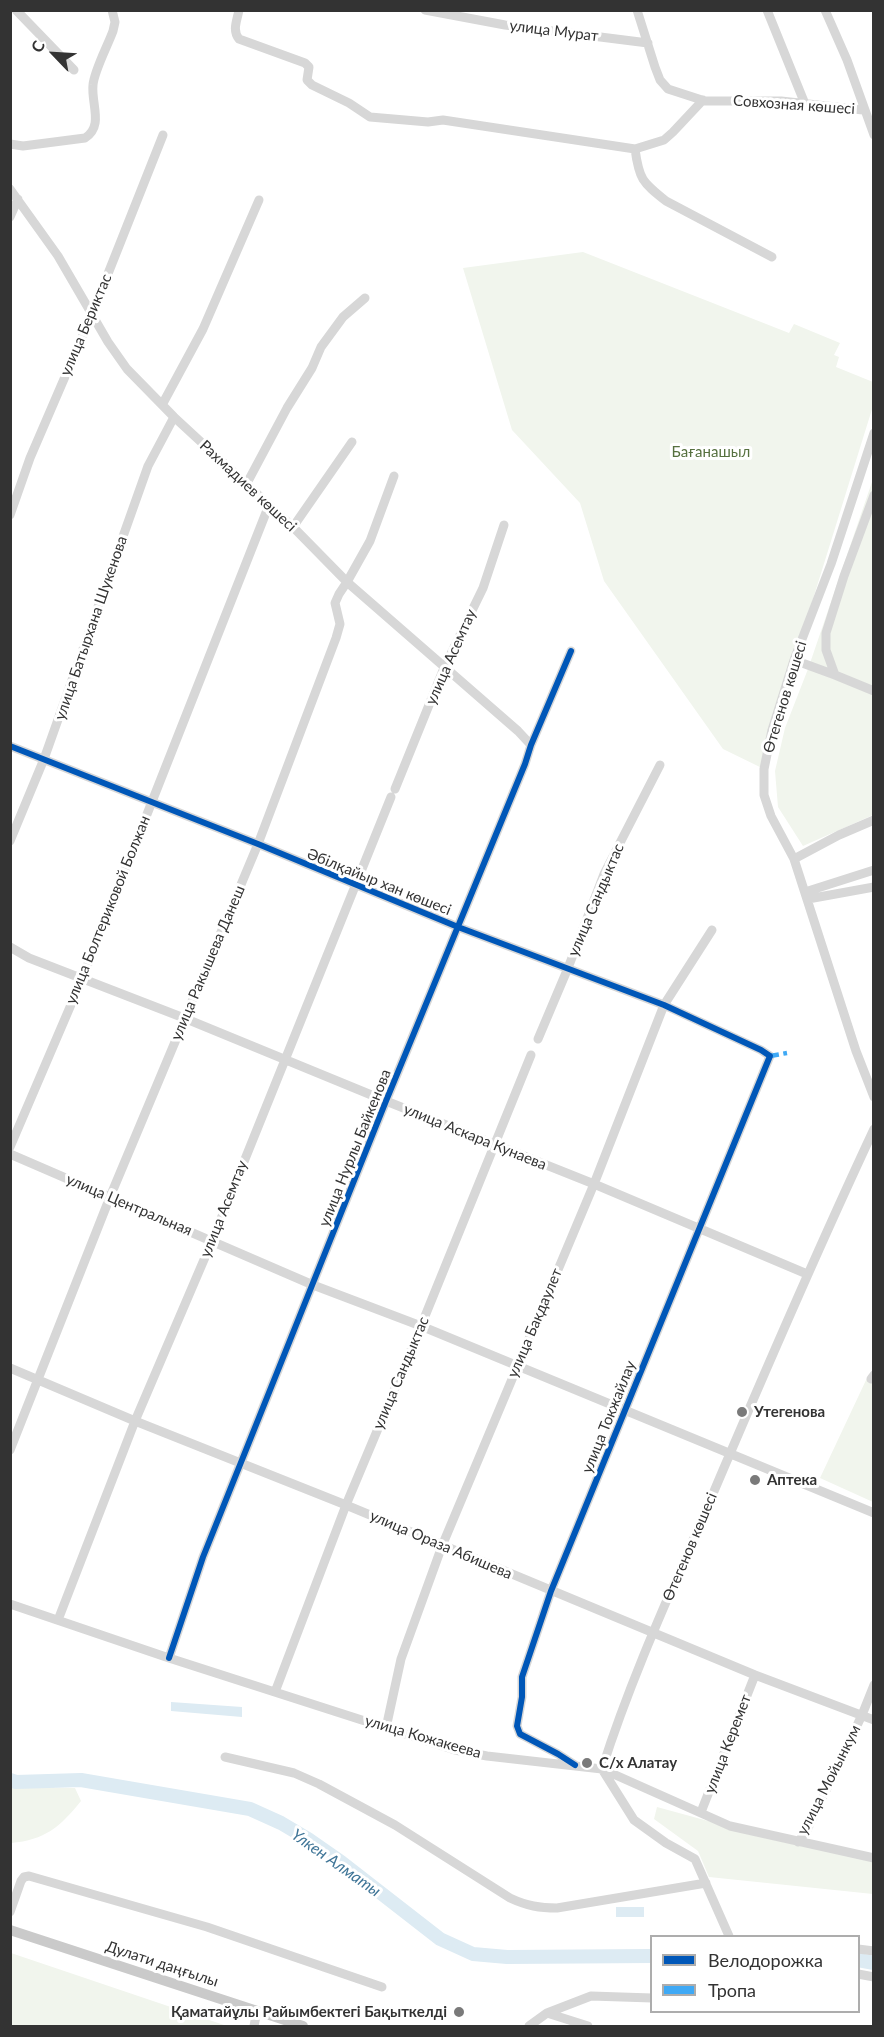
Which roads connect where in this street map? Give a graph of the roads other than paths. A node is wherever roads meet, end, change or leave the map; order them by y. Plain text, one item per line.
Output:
1 (16, 10) edge
2 (112, 10) edge
3 (239, 10) edge
4 (425, 10) edge
5 (637, 10) edge
6 (767, 10) edge
7 (825, 10) edge
8 (648, 43) junction
9 (74, 70) dead end
10 (703, 100) junction
11 (806, 104) junction
12 (863, 110) junction
13 (163, 135) dead end
14 (873, 135) edge
15 (10, 144) edge
16 (635, 149) junction
17 (10, 189) edge
18 (18, 199) junction
19 (259, 200) dead end
20 (10, 217) edge
21 (772, 257) dead end
22 (364, 298) dead end
23 (92, 314) junction
24 (162, 405) junction
25 (174, 417) junction
26 (873, 433) edge
27 (352, 442) dead end
28 (394, 477) dead end
29 (246, 485) junction
30 (873, 495) edge
31 (269, 505) junction
32 (10, 516) edge
33 (504, 525) dead end
34 (293, 527) junction
35 (347, 582) junction
36 (571, 651) dead end
37 (794, 660) junction
38 (444, 668) junction
39 (834, 675) junction
40 (873, 691) edge
41 (531, 745) junction
42 (10, 746) edge
43 (45, 759) junction
44 (660, 765) dead end
45 (151, 801) junction
46 (873, 820) edge
47 (10, 841) edge
48 (258, 844) junction
49 (794, 859) junction
50 (873, 870) edge
51 (355, 885) junction
52 (873, 887) edge
53 (807, 895) junction
54 (458, 927) junction
55 (712, 930) dead end
56 (10, 947) edge
57 (568, 968) junction
58 (82, 979) junction
59 (664, 1005) junction
60 (184, 1018) junction
61 (538, 1039) dead end
62 (531, 1054) dead end
63 (770, 1056) joint
64 (285, 1059) junction
65 (873, 1097) edge
66 (386, 1101) junction
67 (873, 1129) edge
68 (494, 1144) junction
69 (10, 1147) edge
70 (10, 1154) edge
71 (594, 1184) junction
72 (110, 1197) junction
73 (699, 1228) junction
74 (212, 1241) junction
75 (807, 1274) junction
76 (313, 1285) junction
77 (421, 1326) junction
78 (517, 1365) junction
79 (10, 1368) edge
80 (38, 1379) junction
81 (624, 1410) junction
82 (135, 1421) junction
83 (10, 1450) edge
84 (730, 1454) junction
85 (241, 1463) junction
86 (345, 1505) junction
87 (873, 1513) edge
88 (442, 1546) junction
89 (551, 1591) junction
90 (10, 1604) edge
91 (58, 1620) junction
92 (653, 1632) junction
93 (169, 1658) junction
94 (755, 1675) junction
95 (873, 1685) edge
96 (275, 1692) junction
97 (862, 1715) junction
98 (873, 1720) edge
99 (386, 1728) junction
100 (225, 1757) dead end
101 (575, 1765) junction
102 (602, 1769) junction
103 (701, 1812) junction
104 (798, 1842) junction
105 (873, 1858) edge
106 (706, 1883) junction
107 (10, 1912) edge
108 (10, 1930) edge
109 (729, 1935) edge
110 (382, 1987) dead end
111 (650, 1998) edge
112 (257, 2011) junction
113 (547, 2013) junction
114 (254, 2026) edge
115 (303, 2026) edge
116 (529, 2026) edge
117 (588, 2026) edge

1 - 9 street
2 - 15 street
3 - 16 street
4 - 8 street, улица Мурат
5 - 8 street, Совхозная көшесі
6 - 11 street
7 - 12 street
8 - 10 street, Совхозная көшесі
10 - 11 street, Совхозная көшесі
10 - 16 street
11 - 12 street, Совхозная көшесі
12 - 14 street
13 - 23 street, улица Бериктас
16 - 21 street
17 - 18 street, Рахмадиев көшесі
18 - 20 street
18 - 23 street, Рахмадиев көшесі
19 - 24 street
22 - 29 street
23 - 24 street, Рахмадиев көшесі
23 - 32 street, улица Бериктас
24 - 25 street, Рахмадиев көшесі
25 - 29 street, Рахмадиев көшесі
25 - 43 street, улица Батырхана Шукенова
26 - 37 street, Өтегенов көшесі
27 - 34 street
28 - 35 street, улица Ракышева Данеш
29 - 31 street, Рахмадиев көшесі
30 - 39 street
31 - 34 street, Рахмадиев көшесі
31 - 45 street, улица Болтериковой Болжан
33 - 38 street, улица Асемтау
34 - 35 street, Рахмадиев көшесі
35 - 38 street, Рахмадиев көшесі
35 - 48 street, улица Ракышева Данеш
36 - 41 street, улица Нурлы Байкенова
37 - 39 street
37 - 49 street, Өтегенов көшесі
38 - 41 street, Рахмадиев көшесі
38 - 51 street, улица Асемтау
39 - 40 street
41 - 54 street, улица Нурлы Байкенова
42 - 43 street, Әбілқайыр хан көшесі
43 - 45 street, Әбілқайыр хан көшесі
43 - 47 street, улица Батырхана Шукенова
44 - 57 street, улица Сандыктас
45 - 48 street, Әбілқайыр хан көшесі
45 - 58 street, улица Болтериковой Болжан
46 - 49 street
48 - 51 street, Әбілқайыр хан көшесі
48 - 60 street, улица Ракышева Данеш
49 - 53 street, Өтегенов көшесі
50 - 53 street
51 - 54 street, Әбілқайыр хан көшесі
51 - 64 street, улица Асемтау
52 - 53 street
53 - 65 street, Өтегенов көшесі
54 - 57 street, Әбілқайыр хан көшесі
54 - 66 street, улица Нурлы Байкенова
55 - 59 street, улица Бакдаулет
56 - 58 street, улица Аскара Кунаева
57 - 59 street, Әбілқайыр хан көшесі
57 - 61 street, улица Сандыктас
58 - 60 street, улица Аскара Кунаева
58 - 69 street, улица Болтериковой Болжан
59 - 63 street, Әбілқайыр хан көшесі
59 - 71 street, улица Бакдаулет
60 - 64 street, улица Аскара Кунаева
60 - 72 street, улица Ракышева Данеш
62 - 68 street, улица Сандыктас
63 - 73 street, улица Токжайлау
64 - 66 street, улица Аскара Кунаева
64 - 74 street, улица Асемтау
66 - 68 street, улица Аскара Кунаева
66 - 76 street, улица Нурлы Байкенова
67 - 75 street, Өтегенов көшесі
68 - 71 street, улица Аскара Кунаева
68 - 77 street, улица Сандыктас
70 - 72 street, улица Центральная
71 - 73 street, улица Аскара Кунаева
71 - 78 street, улица Бакдаулет
72 - 74 street, улица Центральная
72 - 80 street, улица Ракышева Данеш
73 - 75 street, улица Аскара Кунаева
73 - 81 street, улица Токжайлау
74 - 76 street, улица Центральная
74 - 82 street, улица Асемтау
75 - 84 street, Өтегенов көшесі
76 - 77 street, улица Центральная
76 - 85 street, улица Нурлы Байкенова
77 - 78 street, улица Центральная
77 - 86 street, улица Сандыктас
78 - 81 street, улица Центральная
78 - 88 street, улица Бакдаулет
79 - 80 street, улица Ораза Абишева
80 - 82 street, улица Ораза Абишева
80 - 83 street, улица Ракышева Данеш
81 - 84 street, улица Центральная
81 - 89 street, улица Токжайлау
82 - 85 street, улица Ораза Абишева
82 - 91 street, улица Асемтау
84 - 87 street, улица Центральная
84 - 92 street, Өтегенов көшесі
85 - 86 street, улица Ораза Абишева
85 - 93 street, улица Нурлы Байкенова
86 - 88 street, улица Ораза Абишева
86 - 96 street, улица Сандыктас
88 - 89 street, улица Ораза Абишева
88 - 99 street, улица Бакдаулет
89 - 92 street, улица Ораза Абишева
89 - 101 street, улица Токжайлау
90 - 91 street, улица Кожакеева
91 - 93 street, улица Кожакеева
92 - 94 street, улица Ораза Абишева
92 - 102 street, Өтегенов көшесі
93 - 96 street, улица Кожакеева
94 - 97 street, улица Ораза Абишева
94 - 103 street, улица Керемет
95 - 97 street, улица Мойынкум
96 - 99 street, улица Кожакеева
97 - 98 street, улица Ораза Абишева
97 - 104 street, улица Мойынкум
99 - 101 street, улица Кожакеева
100 - 106 street
101 - 102 street, улица Кожакеева
102 - 103 street, улица Кожакеева
102 - 106 street
103 - 104 street, улица Кожакеева
104 - 105 street, улица Кожакеева
106 - 109 street
107 - 110 street
108 - 112 main road, Дулати даңғылы
111 - 113 street
112 - 114 street
112 - 115 main road, Дулати даңғылы
113 - 116 street
113 - 117 street

